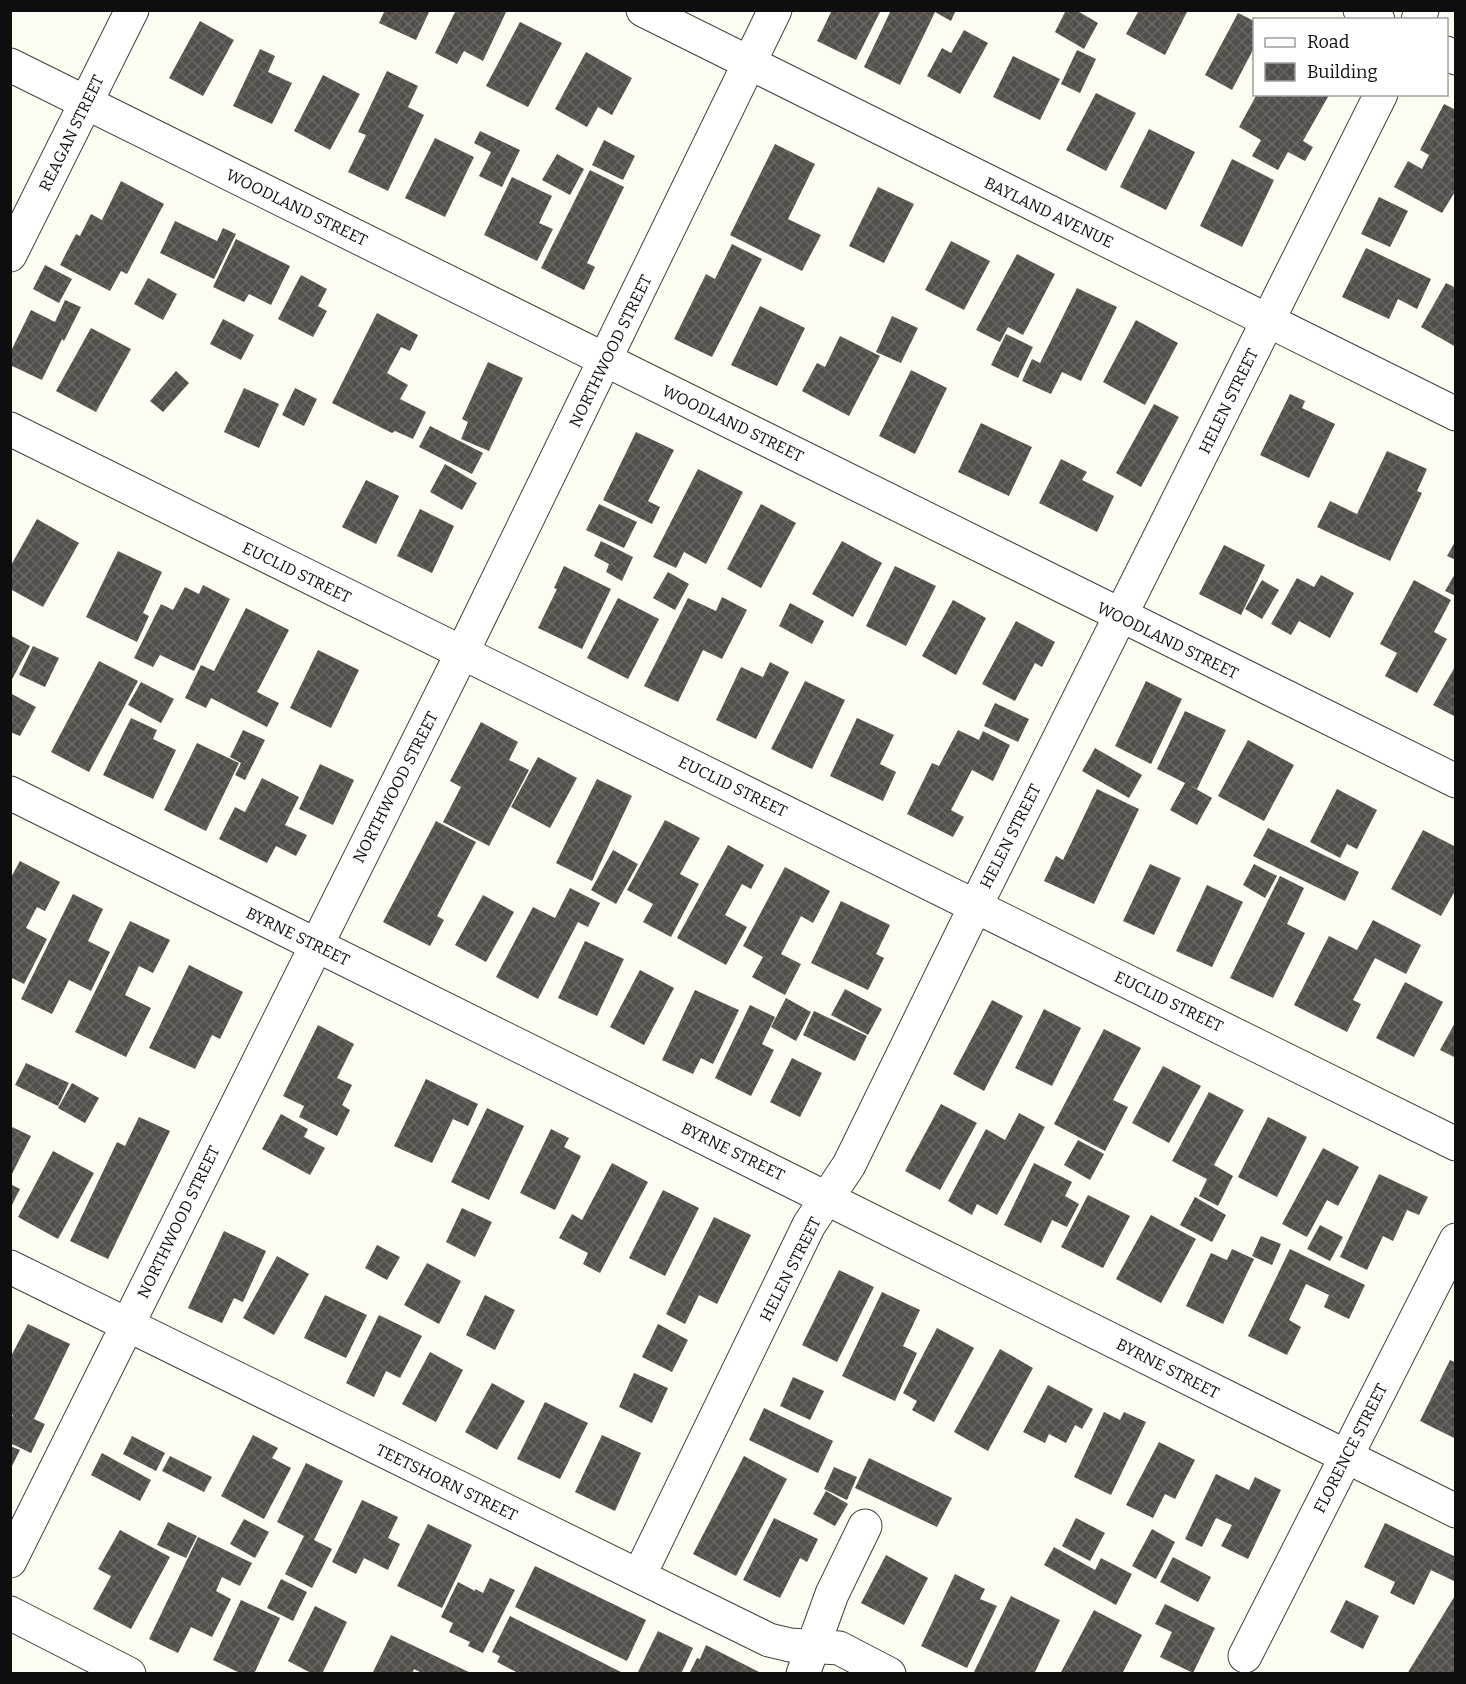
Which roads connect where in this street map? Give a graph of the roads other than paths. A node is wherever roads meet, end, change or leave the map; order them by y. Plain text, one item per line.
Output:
1 (132, 10) edge
2 (643, 10) edge
3 (775, 10) edge
4 (1360, 10) edge
5 (1374, 18) edge
6 (749, 64) junction
7 (10, 65) edge
8 (1380, 96) edge
9 (86, 103) junction
10 (10, 255) edge
11 (1269, 320) junction
12 (605, 360) junction
13 (1455, 414) edge
14 (10, 429) edge
15 (1121, 616) junction
16 (462, 653) junction
17 (1455, 782) edge
18 (10, 793) edge
19 (976, 905) junction
20 (316, 945) junction
21 (1455, 1144) edge
22 (829, 1198) junction
23 (1455, 1240) edge
24 (10, 1267) edge
25 (128, 1324) junction
26 (1346, 1456) junction
27 (1455, 1510) edge
28 (865, 1526) dead end
29 (10, 1561) edge
30 (639, 1576) junction
31 (10, 1612) edge
32 (1245, 1656) dead end
33 (808, 1660) edge
34 (129, 1674) edge
35 (889, 1674) edge

1 - 9 street, REAGAN STREET
2 - 6 street, BAYLAND AVENUE
3 - 6 street, NORTHWOOD STREET
4 - 5 street
6 - 11 street, BAYLAND AVENUE
6 - 12 street, NORTHWOOD STREET
7 - 9 street, WOODLAND STREET
8 - 11 street, HELEN STREET
9 - 10 street, REAGAN STREET
9 - 12 street, WOODLAND STREET
11 - 13 street, BAYLAND AVENUE
11 - 15 street, HELEN STREET
12 - 15 street, WOODLAND STREET
12 - 16 street, NORTHWOOD STREET
14 - 16 street, EUCLID STREET
15 - 17 street, WOODLAND STREET
15 - 19 street, HELEN STREET
16 - 19 street, EUCLID STREET
16 - 20 street, NORTHWOOD STREET
18 - 20 street, BYRNE STREET
19 - 21 street, EUCLID STREET
19 - 22 street, HELEN STREET
20 - 22 street, BYRNE STREET
20 - 25 street, NORTHWOOD STREET
22 - 26 street, BYRNE STREET
22 - 30 street, HELEN STREET
23 - 26 street, FLORENCE STREET
24 - 25 street, TEETSHORN STREET
25 - 29 street, NORTHWOOD STREET
25 - 30 street, TEETSHORN STREET
26 - 27 street, BYRNE STREET
26 - 32 street, FLORENCE STREET
28 - 33 street
30 - 33 street, TEETSHORN STREET
31 - 34 street
33 - 35 street, TEETSHORN STREET

